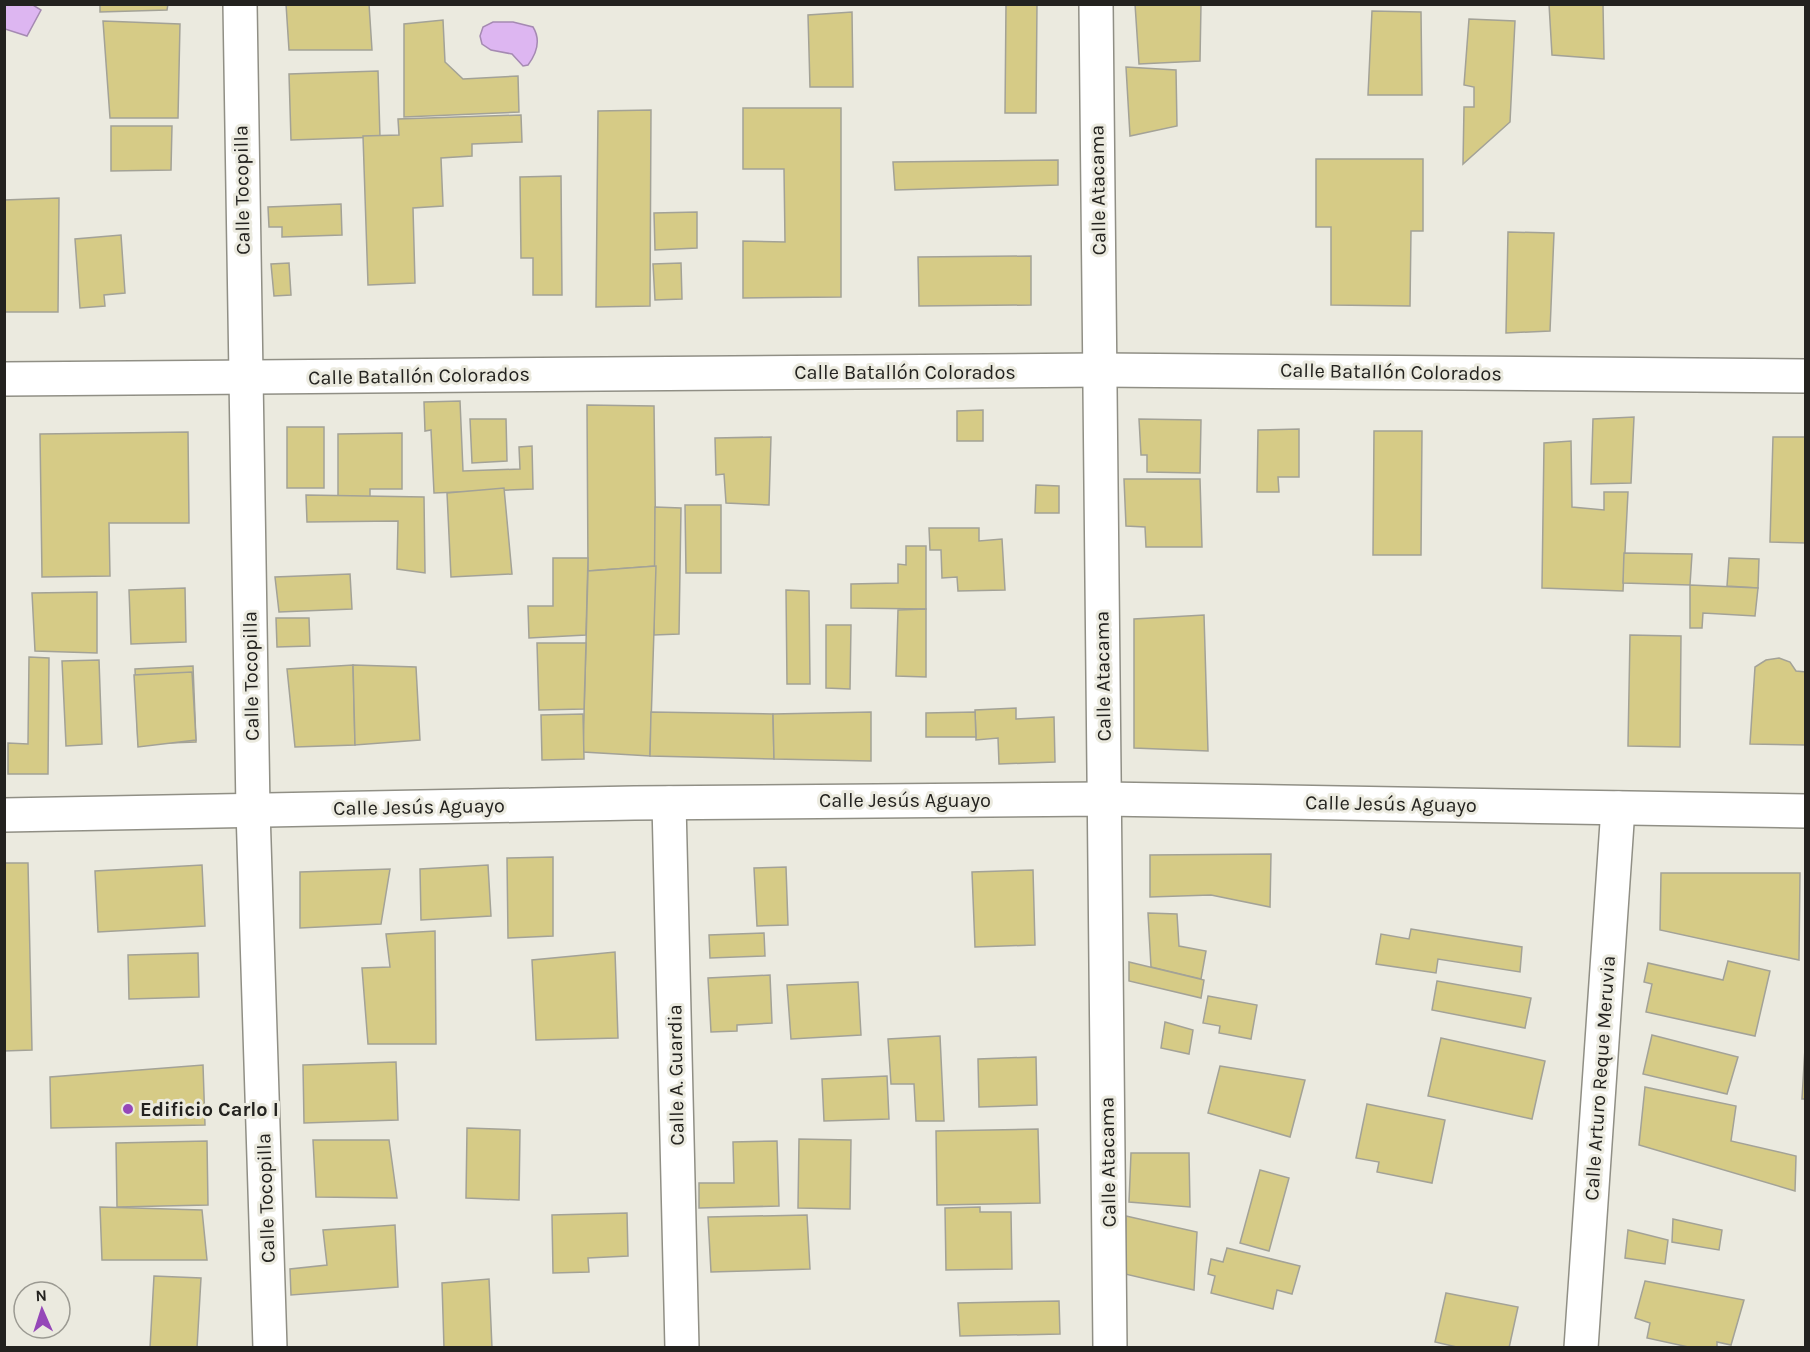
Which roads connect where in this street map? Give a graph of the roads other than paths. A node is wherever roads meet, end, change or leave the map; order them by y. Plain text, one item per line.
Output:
1 (240, 4) edge
2 (1096, 4) edge
3 (1100, 370) junction
4 (1806, 376) edge
5 (245, 377) junction
6 (4, 378) edge
7 (1104, 799) junction
8 (669, 803) junction
9 (1618, 808) junction
10 (253, 810) junction
11 (1806, 811) edge
12 (4, 815) edge
13 (270, 1347) edge
14 (682, 1347) edge
15 (1110, 1347) edge
16 (1581, 1347) edge

1 - 5 street, Calle Tocopilla
2 - 3 street, Calle Atacama
3 - 4 street, Calle Batallón Colorados
3 - 5 street, Calle Batallón Colorados
3 - 7 street, Calle Atacama
5 - 6 street, Calle Batallón Colorados
5 - 10 street, Calle Tocopilla
7 - 8 street, Calle Jesús Aguayo
7 - 9 street, Calle Jesús Aguayo
7 - 15 street, Calle Atacama
8 - 10 street, Calle Jesús Aguayo
8 - 14 street, Calle A. Guardia
9 - 11 street, Calle Jesús Aguayo
9 - 16 street, Calle Arturo Reque Meruvia
10 - 12 street, Calle Jesús Aguayo
10 - 13 street, Calle Tocopilla

